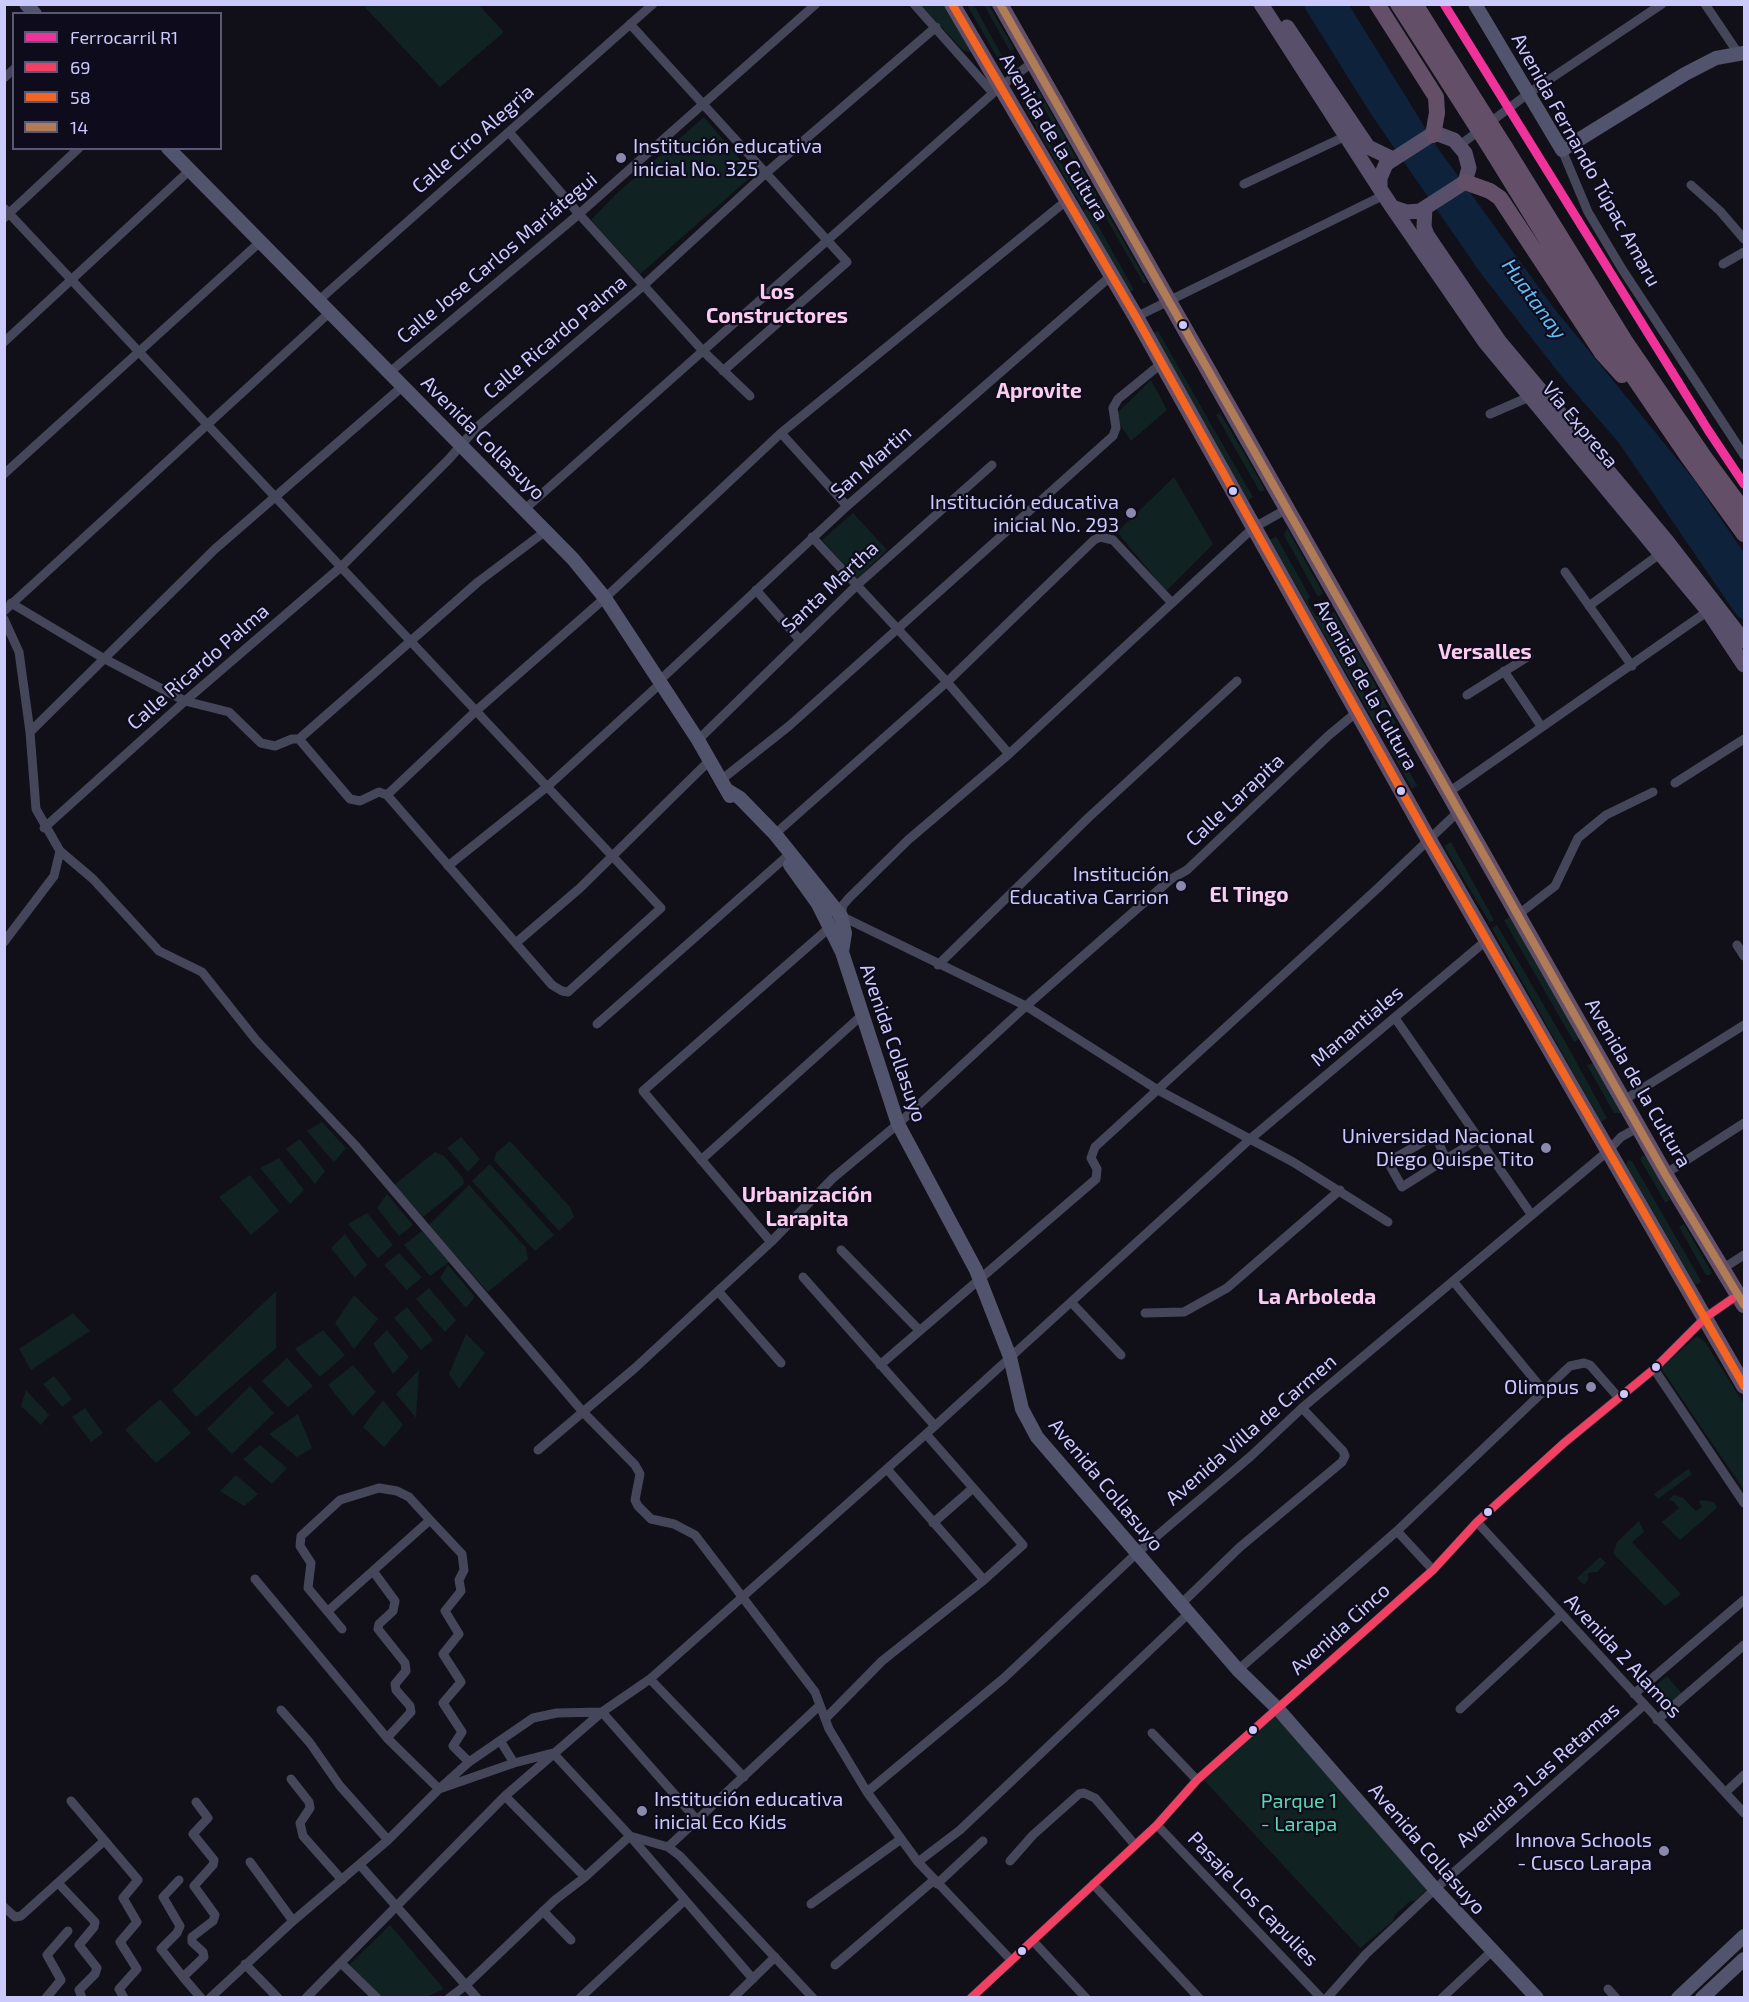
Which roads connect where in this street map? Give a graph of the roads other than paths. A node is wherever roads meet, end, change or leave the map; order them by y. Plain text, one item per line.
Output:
1 (653, 4) edge
2 (816, 4) edge
3 (914, 4) edge
4 (952, 4) edge
5 (1000, 4) edge
6 (1261, 4) edge
7 (1274, 4) edge
8 (1377, 4) edge
9 (1398, 4) edge
10 (1415, 4) edge
11 (1662, 4) edge
12 (1705, 4) edge
13 (1478, 5) edge
14 (630, 24) junction
15 (936, 27) junction
16 (1741, 53) edge
17 (1033, 62) junction
18 (997, 90) junction
19 (1529, 93) junction
20 (702, 104) junction
21 (1471, 107) junction
22 (509, 132) junction
23 (1350, 134) junction
24 (1432, 135) junction
25 (1460, 146) junction
26 (77, 150) edge
27 (170, 150) edge
28 (1562, 150) junction
29 (1499, 151) junction
30 (1393, 157) junction
31 (190, 170) junction
32 (766, 173) junction
33 (1464, 183) junction
34 (1244, 184) dead end
35 (1691, 185) dead end
36 (1385, 197) junction
37 (1066, 201) junction
38 (1427, 207) junction
39 (6, 213) edge
40 (579, 214) junction
41 (1744, 239) edge
42 (826, 240) junction
43 (260, 242) junction
44 (1744, 252) edge
45 (1723, 264) dead end
46 (1112, 275) junction
47 (71, 281) junction
48 (644, 285) junction
49 (1170, 299) junction
50 (318, 301) junction
51 (329, 313) junction
52 (1137, 317) junction
53 (4, 342) edge
54 (139, 350) junction
55 (703, 351) junction
56 (1162, 363) junction
57 (723, 371) junction
58 (390, 372) junction
59 (403, 386) junction
60 (750, 396) dead end
61 (1529, 397) junction
62 (1490, 414) dead end
63 (1660, 417) junction
64 (207, 424) junction
65 (781, 433) junction
66 (462, 443) junction
67 (1744, 455) edge
68 (992, 465) dead end
69 (4, 474) edge
70 (276, 495) junction
71 (847, 506) junction
72 (526, 508) junction
73 (1287, 509) junction
74 (1744, 511) edge
75 (1253, 528) junction
76 (547, 530) junction
77 (1744, 534) edge
78 (812, 537) junction
79 (1660, 553) junction
80 (342, 566) junction
81 (1566, 572) dead end
82 (856, 586) junction
83 (756, 590) junction
84 (605, 598) junction
85 (1172, 603) junction
86 (1588, 606) junction
87 (8, 607) edge
88 (1708, 611) junction
89 (4, 620) edge
90 (897, 628) junction
91 (411, 639) junction
92 (800, 640) junction
93 (1744, 641) edge
94 (1529, 656) dead end
95 (102, 658) junction
96 (1744, 665) edge
97 (1632, 666) junction
98 (1504, 671) junction
99 (1237, 681) dead end
100 (660, 682) junction
101 (947, 682) junction
102 (1467, 695) dead end
103 (185, 701) junction
104 (477, 710) junction
105 (1358, 711) junction
106 (1541, 726) junction
107 (30, 732) junction
108 (299, 739) junction
109 (1744, 739) edge
110 (698, 740) junction
111 (1009, 754) junction
112 (709, 760) junction
113 (1675, 783) dead end
114 (724, 785) junction
115 (548, 786) junction
116 (1449, 792) junction
117 (1653, 792) dead end
118 (387, 795) junction
119 (1459, 811) junction
120 (44, 828) junction
121 (1429, 840) junction
122 (780, 846) junction
123 (60, 851) junction
124 (612, 854) junction
125 (448, 866) junction
126 (1519, 914) junction
127 (841, 916) junction
128 (829, 928) junction
129 (1488, 939) junction
130 (4, 942) edge
131 (517, 942) junction
132 (1737, 945) dead end
133 (842, 952) junction
134 (1744, 956) edge
135 (938, 965) junction
136 (1026, 1006) junction
137 (861, 1016) junction
138 (1395, 1017) junction
139 (597, 1024) dead end
140 (1744, 1025) edge
141 (1158, 1090) junction
142 (1624, 1100) junction
143 (1744, 1123) edge
144 (898, 1125) junction
145 (1639, 1127) junction
146 (1479, 1139) junction
147 (1249, 1140) junction
148 (1608, 1151) junction
149 (1446, 1159) junction
150 (701, 1160) junction
151 (1665, 1174) junction
152 (1340, 1190) junction
153 (1531, 1214) junction
154 (1388, 1222) dead end
155 (771, 1242) junction
156 (841, 1250) dead end
157 (1744, 1255) edge
158 (1722, 1269) junction
159 (803, 1276) dead end
160 (980, 1280) junction
161 (1453, 1281) junction
162 (718, 1291) junction
163 (1742, 1300) edge
164 (1071, 1302) junction
165 (1144, 1313) dead end
166 (1706, 1317) junction
167 (919, 1330) junction
168 (1120, 1355) dead end
169 (1010, 1358) junction
170 (781, 1363) dead end
171 (880, 1365) junction
172 (1654, 1369) junction
173 (1744, 1386) edge
174 (1543, 1390) junction
175 (1618, 1397) junction
176 (1302, 1408) junction
177 (583, 1412) junction
178 (935, 1426) junction
179 (926, 1434) junction
180 (538, 1450) dead end
181 (887, 1469) junction
182 (973, 1488) junction
183 (1744, 1503) edge
184 (430, 1520) junction
185 (933, 1522) junction
186 (1477, 1522) junction
187 (1397, 1531) junction
188 (1138, 1552) junction
189 (1433, 1570) junction
190 (373, 1571) junction
191 (255, 1579) dead end
192 (984, 1580) junction
193 (742, 1596) junction
194 (1744, 1600) edge
195 (1186, 1608) junction
196 (328, 1611) junction
197 (1561, 1615) junction
198 (342, 1629) dead end
199 (1744, 1645) edge
200 (1238, 1670) junction
201 (650, 1679) junction
202 (1634, 1694) junction
203 (1644, 1705) junction
204 (819, 1706) junction
205 (1278, 1709) junction
206 (1460, 1709) dead end
207 (281, 1710) dead end
208 (602, 1712) junction
209 (825, 1719) junction
210 (1657, 1720) junction
211 (1152, 1733) dead end
212 (387, 1738) junction
213 (501, 1742) junction
214 (553, 1753) junction
215 (469, 1762) junction
216 (514, 1763) junction
217 (1744, 1775) edge
218 (744, 1777) junction
219 (291, 1779) dead end
220 (1197, 1780) junction
221 (439, 1789) junction
222 (867, 1792) junction
223 (1726, 1792) junction
224 (505, 1796) junction
225 (71, 1802) dead end
226 (196, 1802) dead end
227 (1744, 1813) edge
228 (697, 1820) junction
229 (1157, 1825) junction
230 (630, 1836) junction
231 (901, 1839) junction
232 (388, 1840) junction
233 (104, 1841) junction
234 (982, 1841) dead end
235 (1134, 1845) junction
236 (668, 1847) junction
237 (1010, 1861) dead end
238 (250, 1862) dead end
239 (918, 1862) junction
240 (360, 1865) junction
241 (585, 1877) junction
242 (179, 1880) dead end
243 (342, 1880) junction
244 (936, 1882) junction
245 (59, 1884) junction
246 (1093, 1884) junction
247 (1435, 1889) junction
248 (685, 1900) junction
249 (811, 1904) dead end
250 (4, 1907) edge
251 (396, 1908) junction
252 (543, 1911) junction
253 (293, 1921) junction
254 (68, 1931) dead end
255 (1744, 1936) edge
256 (571, 1940) dead end
257 (1033, 1941) junction
258 (1492, 1951) junction
259 (775, 1957) junction
260 (1744, 1959) edge
261 (1011, 1960) junction
262 (341, 1963) junction
263 (245, 1964) junction
264 (835, 1965) dead end
265 (183, 1977) junction
266 (753, 1979) junction
267 (465, 1986) junction
268 (1608, 1989) dead end
269 (46, 1998) edge
270 (82, 1998) edge
271 (123, 1998) edge
272 (201, 1998) edge
273 (210, 1998) edge
274 (278, 1998) edge
275 (306, 1998) edge
276 (377, 1998) edge
277 (449, 1998) edge
278 (477, 1998) edge
279 (580, 1998) edge
280 (733, 1998) edge
281 (813, 1998) edge
282 (970, 1998) edge
283 (1086, 1998) edge
284 (1199, 1998) edge
285 (1322, 1998) edge
286 (1327, 1998) edge
287 (1442, 1998) edge
288 (1537, 1998) edge
289 (1616, 1998) edge
290 (1678, 1998) edge
291 (1702, 1998) edge

1 - 14 street, Calle Ciro Alegria
2 - 20 street, Calle Jose Carlos Mariátegui
3 - 15 street
4 - 18 highway, Avenida de la Cultura
5 - 17 highway, Avenida de la Cultura
6 - 23 main road
7 - 23 main road
8 - 24 highway
9 - 21 highway
10 - 21 highway
11 - 19 street
12 - 16 street
13 - 19 street, Avenida Fernando Túpac Amaru
14 - 20 street
14 - 22 street, Calle Ciro Alegria
15 - 18 street
15 - 32 street, Calle Ricardo Palma
16 - 28 street
17 - 18 street
17 - 49 highway, Avenida de la Cultura
18 - 37 highway, Avenida de la Cultura
18 - 42 street
19 - 25 street
19 - 28 street, Avenida Fernando Túpac Amaru
20 - 32 street
20 - 40 street, Calle Jose Carlos Mariátegui
21 - 29 highway, bridge
22 - 40 street
22 - 50 street, Calle Ciro Alegria
23 - 30 main road
23 - 34 street
23 - 36 main road, Vía Expresa
24 - 25 main road
24 - 30 main road
25 - 33 main road
26 - 39 street
27 - 31 street, Avenida Collasuyo
28 - 67 street, Avenida Fernando Túpac Amaru
29 - 63 highway
29 - 74 highway
30 - 36 main road
31 - 43 street, Avenida Collasuyo
31 - 47 street
32 - 42 street
32 - 48 street, Calle Ricardo Palma
33 - 38 main road
33 - 63 highway
35 - 41 street
36 - 38 main road
36 - 49 street
36 - 61 main road, Vía Expresa
37 - 46 highway, Avenida de la Cultura
37 - 65 street
38 - 93 main road, Vía Expresa
39 - 47 street
40 - 48 street
40 - 58 street, Calle Jose Carlos Mariátegui
42 - 55 street
42 - 57 street
43 - 50 street, Avenida Collasuyo
43 - 54 street
44 - 45 street
46 - 52 highway, Avenida de la Cultura
46 - 71 street, San Martin
47 - 53 street
47 - 54 street
48 - 55 street
48 - 66 street, Calle Ricardo Palma
49 - 52 street
49 - 73 highway, Avenida de la Cultura
50 - 51 street, Avenida Collasuyo
51 - 58 street, Avenida Collasuyo
51 - 64 street
52 - 56 highway, Avenida de la Cultura
54 - 64 street
54 - 69 street
55 - 57 street
55 - 72 street
56 - 75 highway, Avenida de la Cultura
56 - 90 street
57 - 60 street
58 - 59 street, Avenida Collasuyo
59 - 66 street, Avenida Collasuyo
59 - 70 street
61 - 62 street
61 - 79 main road, Vía Expresa
63 - 77 highway
64 - 70 street
64 - 87 street
65 - 71 street
65 - 84 street
66 - 72 street, Avenida Collasuyo
66 - 80 street, Calle Ricardo Palma
68 - 82 street, Santa Martha
70 - 80 street
70 - 95 street
71 - 78 street, San Martin
72 - 76 street, Avenida Collasuyo
73 - 75 street
73 - 116 highway, Avenida de la Cultura
75 - 85 street
75 - 105 highway, Avenida de la Cultura
76 - 84 street, Avenida Collasuyo
76 - 91 street
78 - 82 street
78 - 83 street, San Martin
79 - 86 street
79 - 88 main road, Vía Expresa
80 - 91 street
80 - 103 street, Calle Ricardo Palma
81 - 86 street
82 - 90 street
82 - 92 street, Santa Martha
83 - 92 street
83 - 100 street, San Martin
84 - 100 street, Avenida Collasuyo
84 - 104 street
85 - 101 street
85 - 111 street
86 - 97 street
87 - 95 street
88 - 96 main road, Vía Expresa
88 - 97 street
89 - 107 street
90 - 101 street
90 - 114 street
91 - 104 street
91 - 108 street
92 - 110 street, Santa Martha
94 - 98 street
95 - 103 street
95 - 107 street
97 - 106 street
98 - 102 street
98 - 106 street
99 - 135 street
100 - 110 street, Avenida Collasuyo
100 - 115 street, San Martin
101 - 111 street
101 - 122 street
103 - 108 street
103 - 120 street, Calle Ricardo Palma
104 - 115 street
104 - 118 street
105 - 121 highway, Avenida de la Cultura
105 - 136 street, Calle Larapita
106 - 116 street
107 - 120 street
108 - 118 street
109 - 113 street
110 - 112 street, Avenida Collasuyo
111 - 127 street
112 - 114 street, Avenida Collasuyo
112 - 124 street
114 - 122 street, Avenida Collasuyo
115 - 124 street
115 - 125 street, San Martin
116 - 119 highway, Avenida de la Cultura
117 - 126 street
118 - 125 street
119 - 121 street
119 - 126 highway, Avenida de la Cultura
120 - 123 street
121 - 129 highway, Avenida de la Cultura
121 - 141 street
122 - 127 street, Avenida Collasuyo
122 - 128 street, Avenida Collasuyo
122 - 139 street
123 - 130 street
123 - 177 street
124 - 131 street
124 - 131 street
125 - 131 street
126 - 142 highway, Avenida de la Cultura
127 - 128 street
127 - 133 street, Avenida Collasuyo
127 - 135 street
128 - 133 street, Avenida Collasuyo
128 - 150 street
129 - 138 street, Manantiales
129 - 148 highway, Avenida de la Cultura
132 - 134 street
133 - 137 street, Avenida Collasuyo
135 - 136 street
136 - 141 street
136 - 144 street, Calle Larapita
137 - 144 street, Avenida Collasuyo
137 - 150 street
138 - 146 street
138 - 147 street, Manantiales
140 - 142 street
141 - 147 street
141 - 160 street
142 - 145 highway, Avenida de la Cultura
143 - 151 street
144 - 155 street, Calle Larapita
144 - 160 street, Avenida Collasuyo
145 - 148 street, Avenida Villa de Carmen
145 - 151 highway, Avenida de la Cultura
146 - 149 street
146 - 153 street
147 - 152 street
147 - 164 street, Manantiales
148 - 153 street, Avenida Villa de Carmen
148 - 166 highway, Avenida de la Cultura
149 - 149 street
150 - 155 street
151 - 158 highway, Avenida de la Cultura
152 - 154 street
152 - 165 street
153 - 161 street, Avenida Villa de Carmen
155 - 162 street, Calle Larapita
156 - 167 street
157 - 158 street
158 - 163 highway, Avenida de la Cultura
159 - 171 street
160 - 167 street
160 - 169 street, Avenida Collasuyo
161 - 174 street
161 - 176 street, Avenida Villa de Carmen
162 - 170 street
162 - 177 street, Calle Larapita
163 - 166 street, Avenida Cinco
164 - 168 street
164 - 169 street, Manantiales
166 - 172 street, Avenida Cinco
166 - 173 highway, Avenida de la Cultura
167 - 171 street
169 - 178 street, Manantiales
169 - 188 street, Avenida Collasuyo
171 - 178 street
172 - 175 street, Avenida Cinco
172 - 183 street
174 - 175 street
174 - 187 street
175 - 186 street, Avenida Cinco
176 - 188 street, Avenida Villa de Carmen
176 - 195 street
177 - 180 street, Calle Larapita
177 - 193 street
178 - 179 street, Manantiales
179 - 181 street, Manantiales
179 - 182 street
181 - 185 street
181 - 193 street, Manantiales
182 - 185 street
182 - 192 street
184 - 190 street
184 - 196 street
184 - 215 street
185 - 192 street
186 - 189 street, Avenida Cinco
186 - 197 street, Avenida 2 Alamos
187 - 189 street
187 - 200 street
188 - 195 street, Avenida Collasuyo
188 - 222 street, Avenida Villa de Carmen
189 - 205 street, Avenida Cinco
190 - 196 street
190 - 212 street
191 - 212 street
192 - 209 street
193 - 201 street, Manantiales
193 - 204 street
194 - 202 street, Avenida 3 Las Retamas
195 - 200 street, Avenida Collasuyo
195 - 239 street
196 - 198 street
197 - 202 street, Avenida 2 Alamos
197 - 206 street
199 - 210 street
200 - 205 street, Avenida Collasuyo
201 - 208 street, Manantiales
201 - 218 street
202 - 203 street, Avenida 2 Alamos
203 - 210 street, Avenida 2 Alamos
203 - 247 street, Avenida 3 Las Retamas
204 - 209 street
204 - 218 street
205 - 220 street, Avenida Cinco
205 - 247 street, Avenida Collasuyo
207 - 232 street
208 - 213 street
208 - 214 street, Manantiales
208 - 228 street
209 - 222 street
210 - 223 street, Avenida 2 Alamos
211 - 220 street
212 - 221 street
213 - 215 street
213 - 216 street
214 - 216 street
214 - 224 street, Manantiales
214 - 230 street
215 - 221 street
216 - 221 street
217 - 223 street
218 - 228 street
219 - 243 street
220 - 229 street, Avenida Cinco
221 - 232 street
222 - 231 street
223 - 227 street, Avenida 2 Alamos
224 - 241 street
224 - 251 street, Manantiales
225 - 233 street
226 - 265 street
228 - 236 street
229 - 235 street, Avenida Cinco
229 - 285 street, Pasaje Los Capulies
230 - 236 street
230 - 241 street
230 - 248 street
231 - 239 street
231 - 249 street
232 - 240 street
233 - 245 street
233 - 271 street
234 - 244 street
235 - 237 street
235 - 246 street, Avenida Cinco
236 - 259 street
238 - 253 street
239 - 244 street
240 - 243 street
240 - 251 street
241 - 252 street
242 - 265 street
243 - 253 street
244 - 261 street
244 - 264 street
245 - 250 street
245 - 270 street
246 - 257 street, Avenida Cinco
246 - 284 street
247 - 258 street, Avenida Collasuyo
247 - 286 street, Avenida 3 Las Retamas
248 - 266 street
248 - 279 street
251 - 262 street, Manantiales
251 - 267 street
252 - 256 street
252 - 267 street
253 - 263 street
254 - 269 street
255 - 290 street
257 - 261 street, Avenida Cinco
257 - 283 street
258 - 287 street
258 - 288 street, Avenida Collasuyo
259 - 266 street
259 - 281 street
260 - 291 street
261 - 282 street, Avenida Cinco
262 - 275 street, Manantiales
262 - 276 street
263 - 273 street
263 - 274 street
265 - 272 street
266 - 280 street
267 - 277 street
267 - 278 street
268 - 289 street

